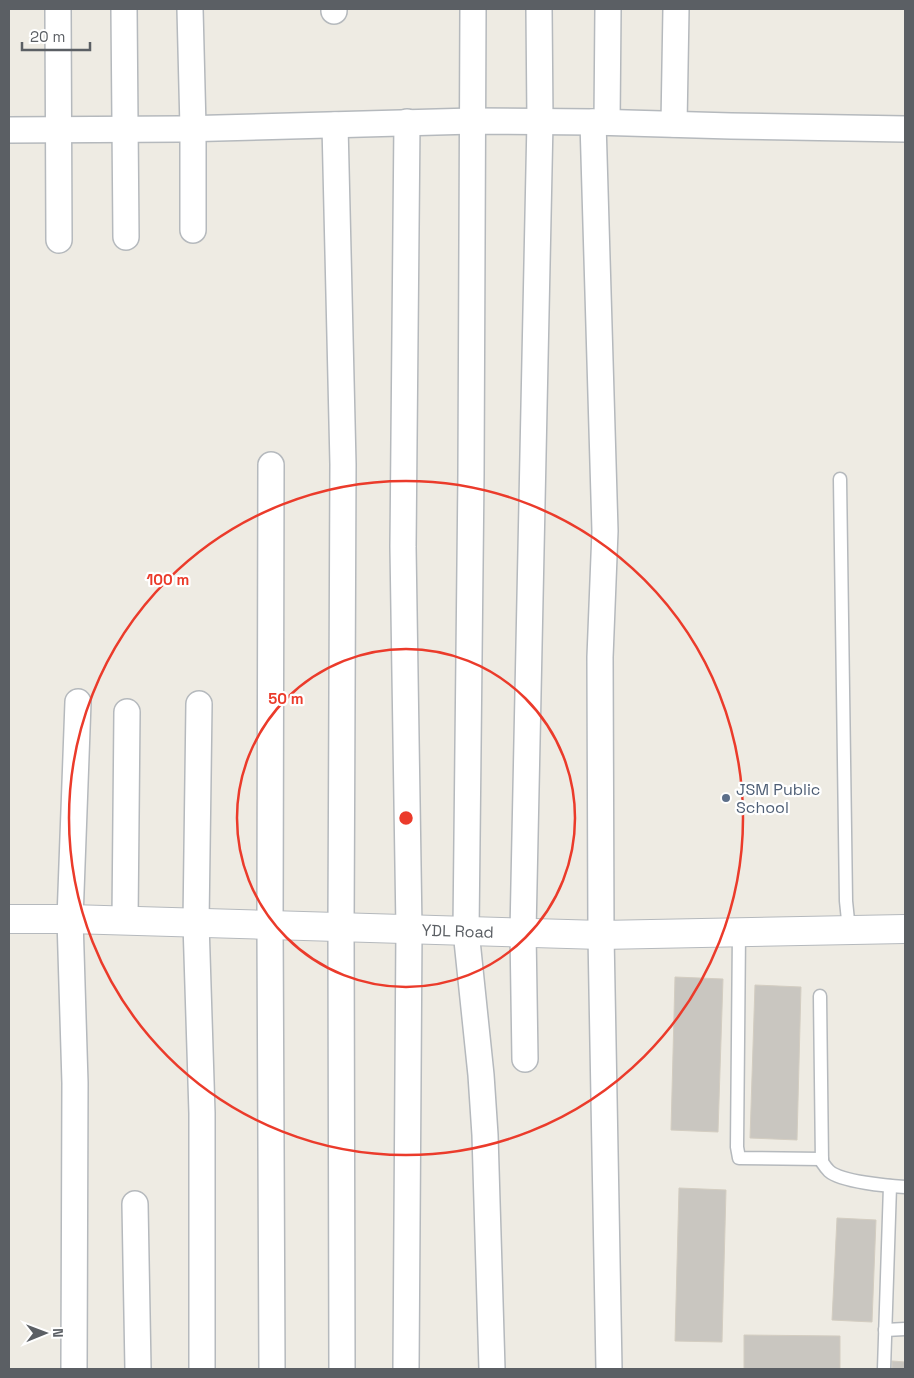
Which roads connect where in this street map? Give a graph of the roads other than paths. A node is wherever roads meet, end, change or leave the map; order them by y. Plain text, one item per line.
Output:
1 (58, 9) edge
2 (124, 9) edge
3 (190, 9) edge
4 (473, 9) edge
5 (539, 9) edge
6 (608, 9) edge
7 (676, 9) edge
8 (473, 121) junction
9 (540, 121) junction
10 (406, 122) junction
11 (600, 122) junction
12 (335, 124) junction
13 (674, 124) junction
14 (193, 128) junction
15 (905, 128) edge
16 (9, 130) edge
17 (125, 130) junction
18 (58, 131) junction
19 (193, 230) dead end
20 (126, 237) dead end
21 (59, 240) dead end
22 (271, 465) dead end
23 (840, 479) dead end
24 (78, 702) dead end
25 (199, 704) dead end
26 (126, 712) dead end
27 (9, 919) edge
28 (70, 919) junction
29 (125, 920) junction
30 (196, 923) junction
31 (270, 925) junction
32 (341, 927) junction
33 (409, 929) junction
34 (905, 929) edge
35 (849, 930) junction
36 (466, 931) junction
37 (523, 932) junction
38 (739, 932) junction
39 (601, 935) junction
40 (820, 996) dead end
41 (525, 1059) dead end
42 (822, 1158) junction
43 (890, 1186) junction
44 (905, 1187) edge
45 (135, 1204) dead end
46 (905, 1329) edge
47 (886, 1330) junction
48 (74, 1369) edge
49 (138, 1369) edge
50 (202, 1369) edge
51 (272, 1369) edge
52 (342, 1369) edge
53 (406, 1369) edge
54 (492, 1369) edge
55 (609, 1369) edge
56 (884, 1369) edge

1 - 18 street
2 - 17 street
3 - 14 street
4 - 8 street
5 - 9 street
6 - 11 street
7 - 13 street
8 - 9 street
8 - 10 street
8 - 36 street
9 - 11 street
9 - 37 street
10 - 12 street
10 - 33 street
11 - 13 street
11 - 39 street
12 - 14 street
12 - 32 street
13 - 15 street
14 - 17 street
14 - 19 street
16 - 18 street
17 - 18 street
17 - 20 street
18 - 21 street
22 - 31 street
23 - 35 lane
24 - 28 street
25 - 30 street
26 - 29 street
27 - 28 street, YDL Road
28 - 29 street, YDL Road
28 - 48 street
29 - 30 street, YDL Road
30 - 31 street, YDL Road
30 - 50 street
31 - 32 street, YDL Road
31 - 51 street
32 - 33 street, YDL Road
32 - 52 street
33 - 36 street, YDL Road
33 - 53 street
34 - 35 street, YDL Road
35 - 38 street, YDL Road
36 - 37 street, YDL Road
36 - 54 street
37 - 39 street, YDL Road
37 - 41 street
38 - 39 street, YDL Road
38 - 42 lane
39 - 55 street
40 - 42 lane
42 - 43 lane
43 - 44 lane
43 - 47 lane
45 - 49 street
46 - 47 lane
47 - 56 lane

